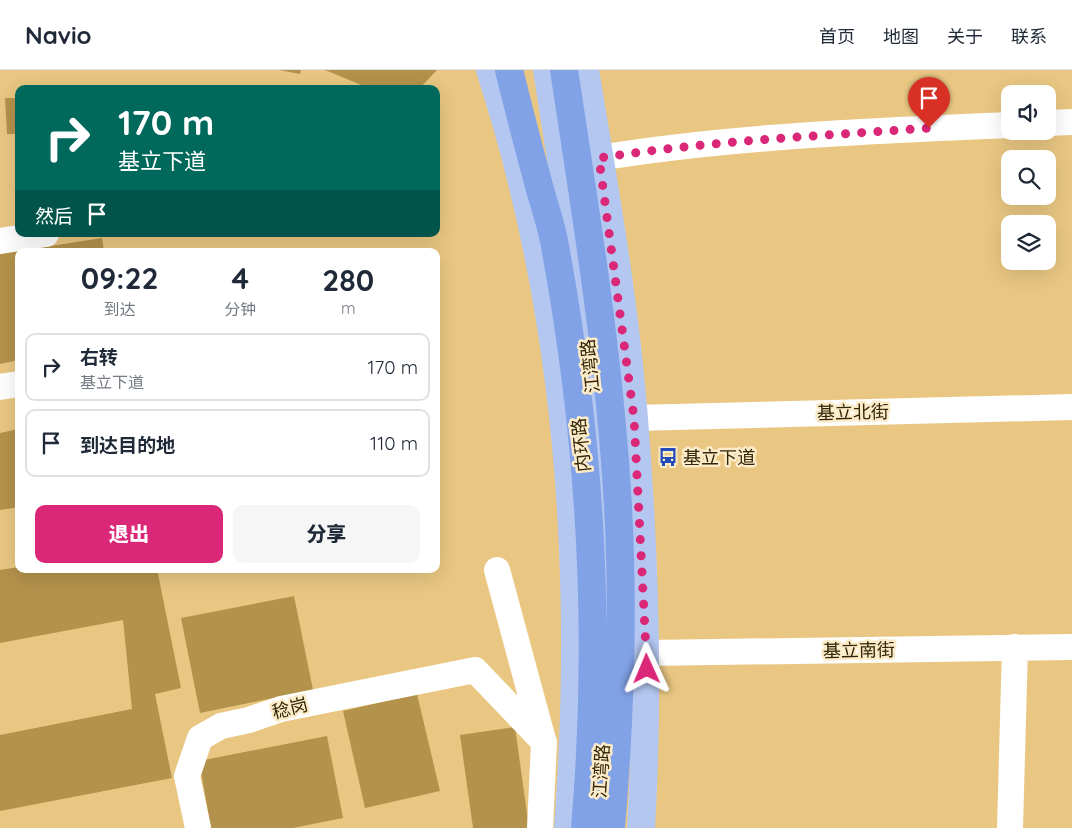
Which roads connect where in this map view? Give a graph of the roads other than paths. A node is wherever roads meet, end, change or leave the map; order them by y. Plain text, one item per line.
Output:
1 (490, 70) edge
2 (508, 70) edge
3 (528, 70) edge
4 (546, 70) edge
5 (564, 70) edge
6 (585, 70) edge
7 (1072, 122) edge
8 (1056, 123) edge
9 (1001, 126) edge
10 (599, 158) junction
11 (562, 167) junction
12 (26, 237) edge
13 (554, 240) junction
14 (0, 241) edge
15 (15, 385) edge
16 (0, 387) edge
17 (1072, 407) edge
18 (634, 418) junction
19 (497, 570) dead end
20 (606, 618) junction
21 (1015, 647) junction
22 (1072, 647) edge
23 (647, 654) junction
24 (544, 742) junction
25 (198, 828) edge
26 (540, 828) edge
27 (568, 828) edge
28 (585, 828) edge
29 (597, 828) edge
30 (612, 828) edge
31 (619, 828) edge
32 (641, 828) edge
33 (1010, 828) edge

1 - 27 main road
2 - 11 main road, 江湾路
2 - 13 highway, 内环路
3 - 13 highway
4 - 11 main road
5 - 30 highway, 内环路
6 - 10 main road
7 - 8 street
9 - 10 street
10 - 18 main road
11 - 20 main road, 江湾路
12 - 14 street
13 - 28 highway, 内环路
15 - 16 street
17 - 18 street, 基立北街
18 - 23 main road
19 - 24 street
20 - 29 main road, 江湾路
20 - 31 main road
21 - 22 street, 基立南街
21 - 23 street, 基立南街
21 - 33 street
23 - 32 main road
24 - 25 street, 稔岗
24 - 26 street

